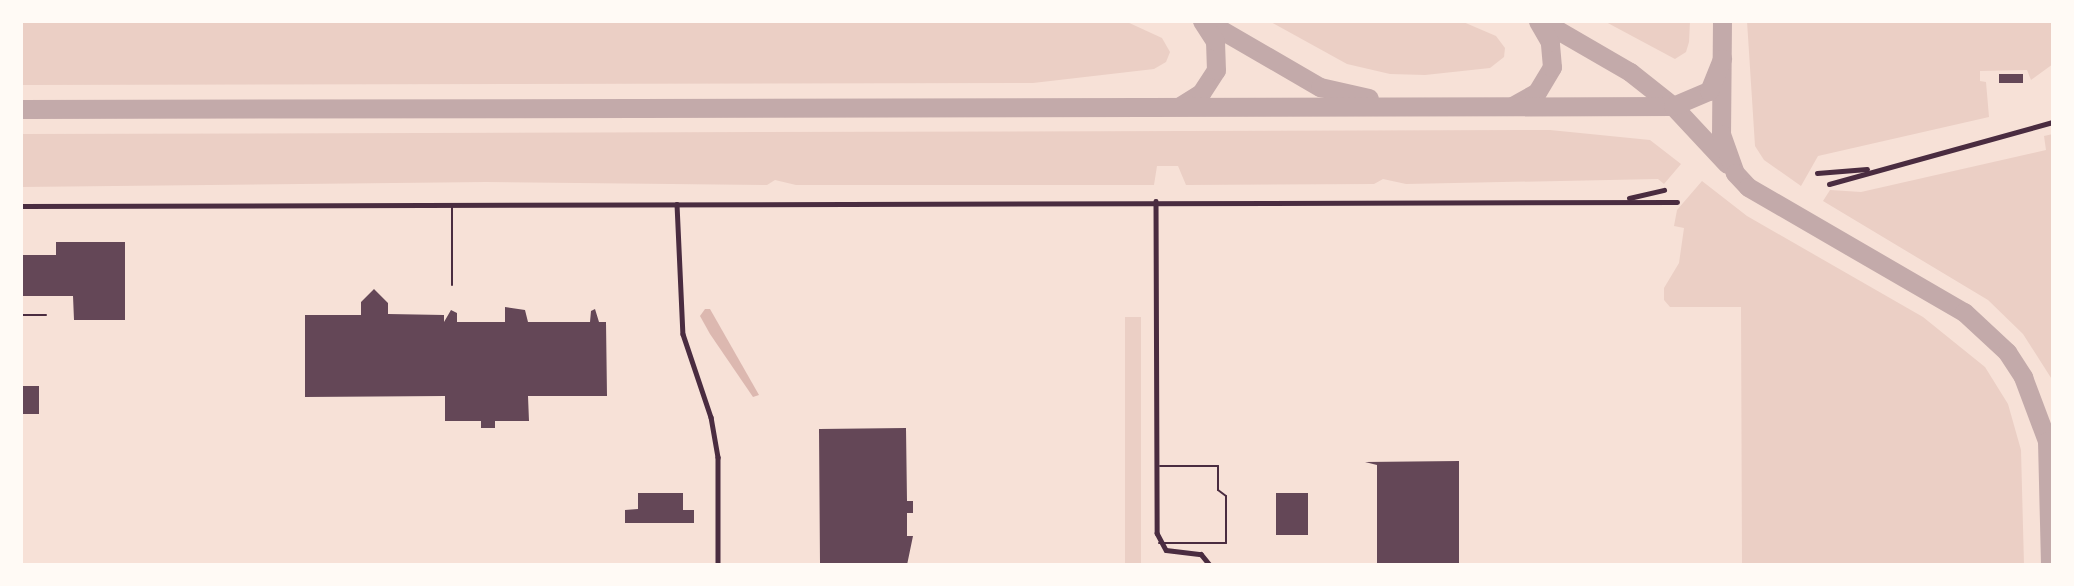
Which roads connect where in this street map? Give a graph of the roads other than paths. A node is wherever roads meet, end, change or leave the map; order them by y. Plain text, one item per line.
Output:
1 (2053, 122) edge
2 (1870, 169) junction
3 (1817, 173) dead end
4 (1829, 184) dead end
5 (1664, 190) dead end
6 (1626, 199) junction
7 (1156, 201) junction
8 (677, 202) junction
9 (1676, 202) dead end
10 (452, 204) junction
11 (21, 205) edge
12 (452, 285) dead end
13 (21, 315) edge
14 (46, 315) dead end
15 (1157, 466) junction
16 (1159, 542) junction
17 (718, 565) edge
18 (1210, 565) edge

1 - 2 street
2 - 3 street
2 - 4 street
5 - 6 street
6 - 7 street
6 - 9 street
7 - 8 street
7 - 15 street
8 - 10 street
8 - 17 street
10 - 11 street
10 - 12 lane
13 - 14 lane
15 - 16 street
15 - 16 lane
16 - 18 street

